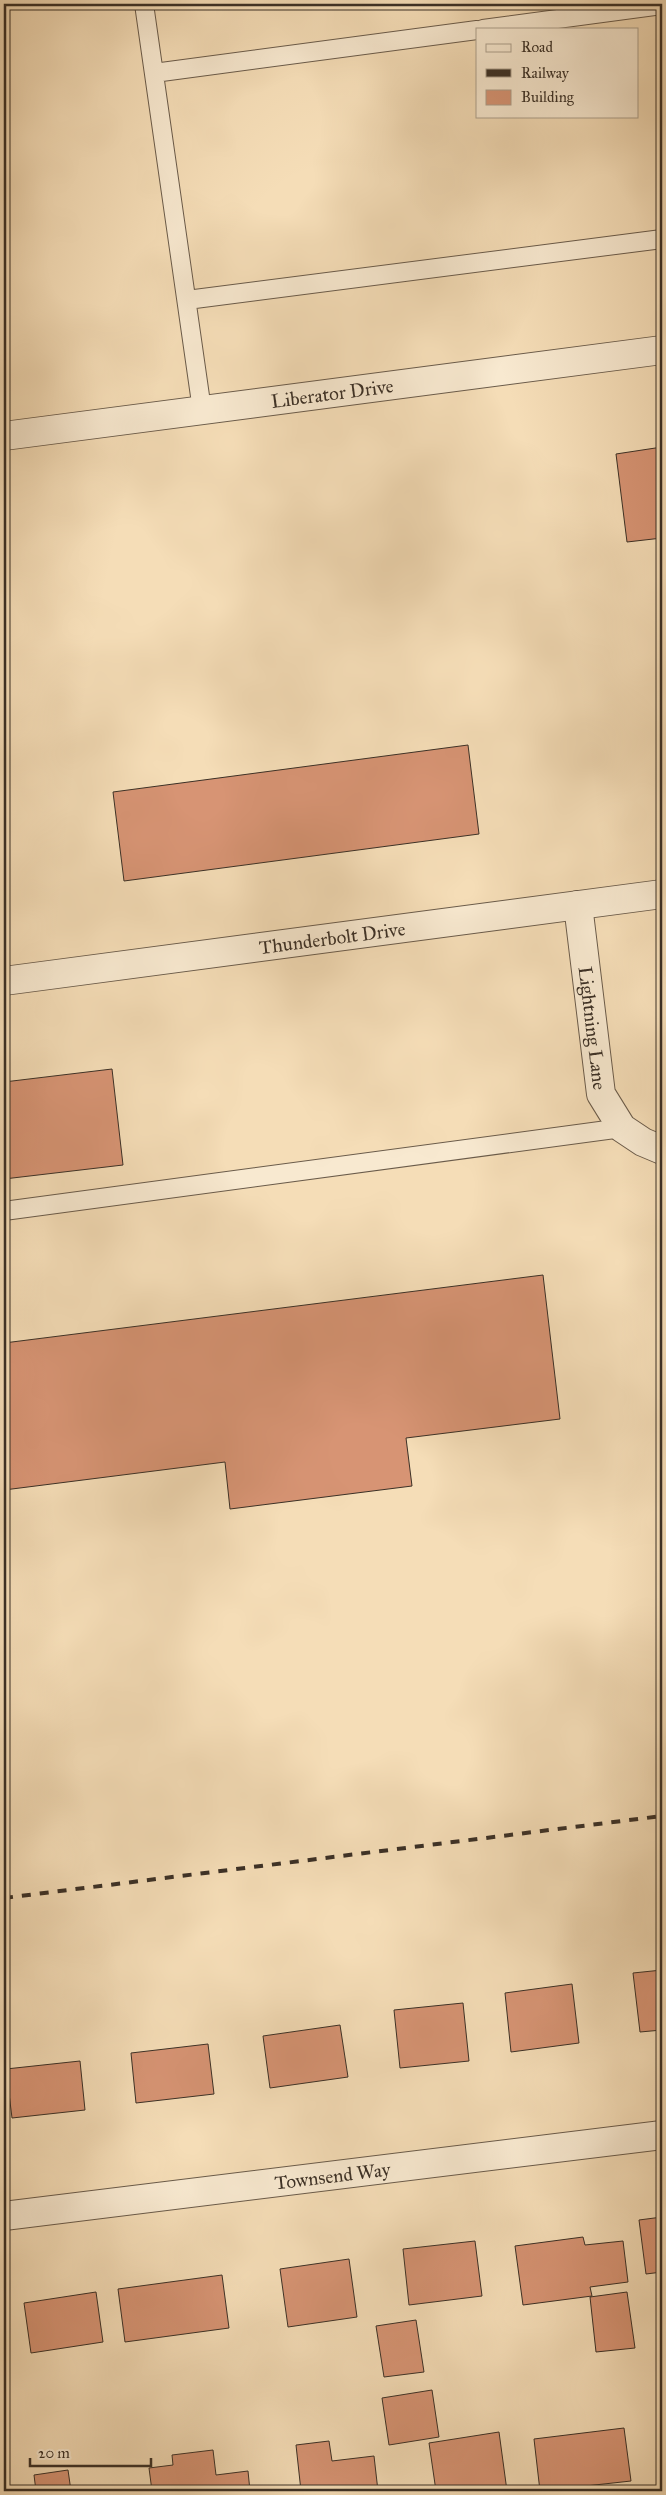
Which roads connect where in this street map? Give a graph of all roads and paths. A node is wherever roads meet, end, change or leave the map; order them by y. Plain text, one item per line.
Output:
1 (144, 4) edge
2 (662, 5) edge
3 (490, 28) edge
4 (476, 30) edge
5 (154, 73) junction
6 (662, 239) edge
7 (187, 300) junction
8 (662, 350) edge
9 (202, 410) junction
10 (4, 436) edge
11 (662, 894) edge
12 (578, 906) junction
13 (4, 981) edge
14 (622, 1128) junction
15 (662, 1150) edge
16 (4, 1210) edge
17 (662, 2135) edge
18 (4, 2216) edge

1 - 5 lane
2 - 3 lane
4 - 5 lane
5 - 7 lane
6 - 7 lane
7 - 9 lane
8 - 9 street, Liberator Drive
9 - 10 street, Liberator Drive
11 - 12 street, Thunderbolt Drive
12 - 13 street, Thunderbolt Drive
12 - 14 street, Lightning Lane
14 - 15 street, Lightning Lane
14 - 16 lane
17 - 18 street, Townsend Way

